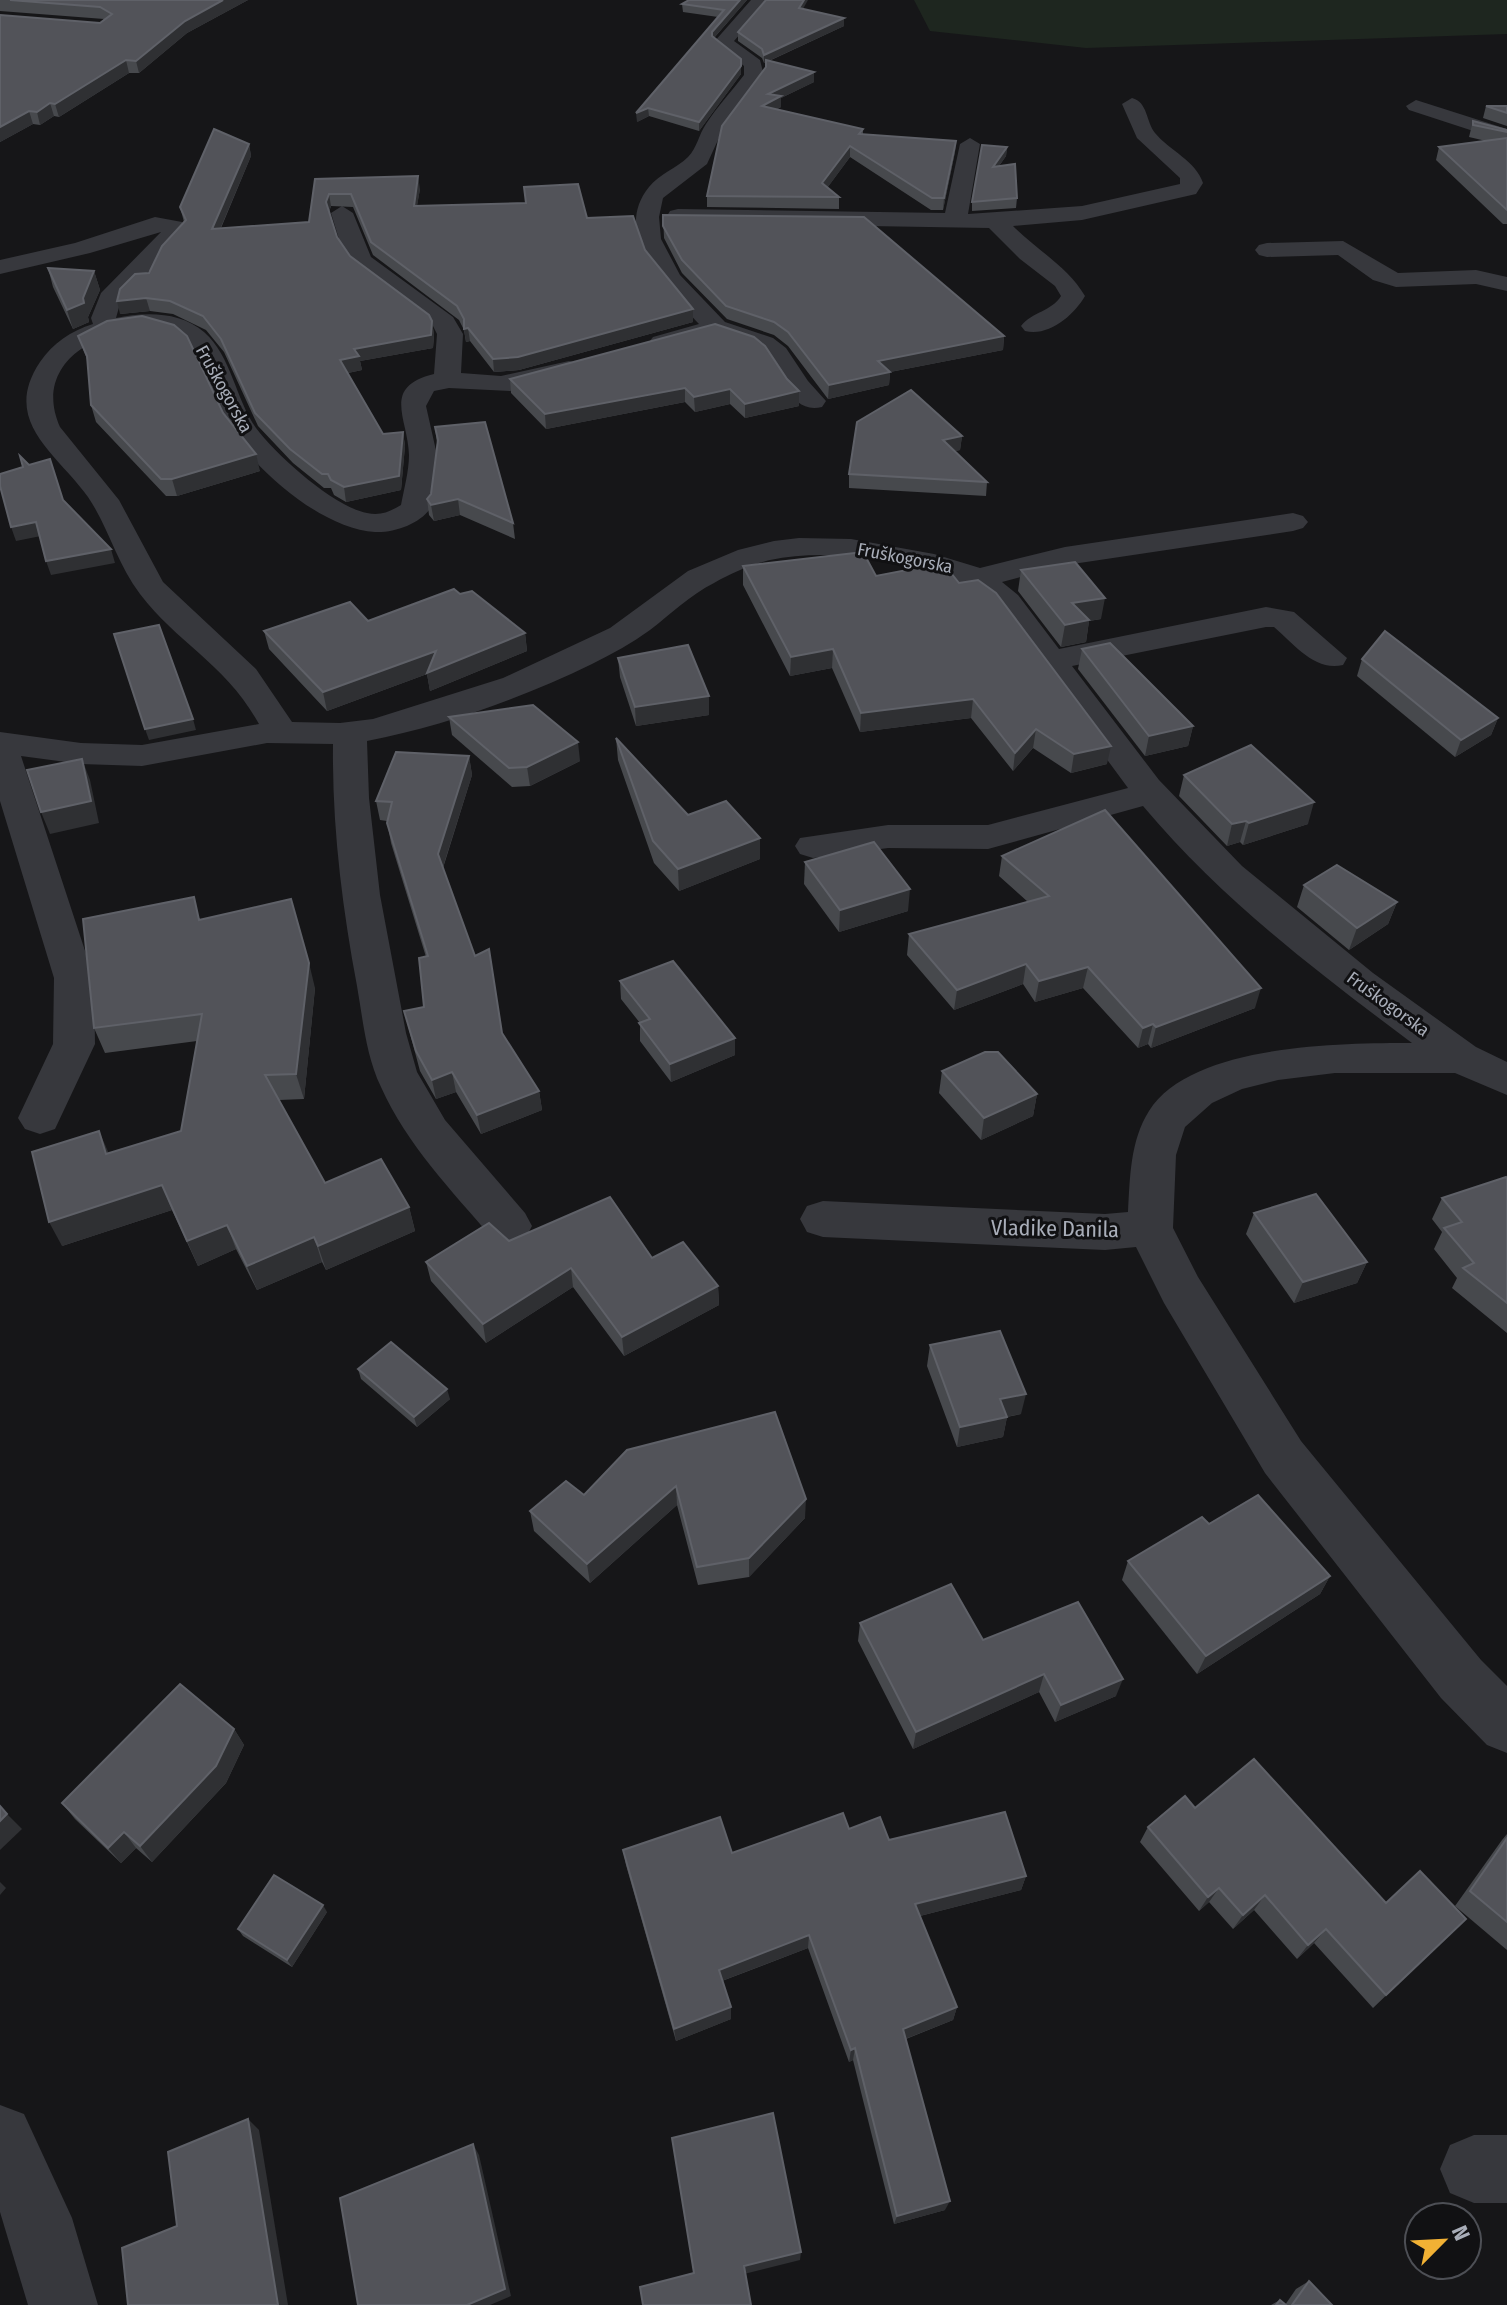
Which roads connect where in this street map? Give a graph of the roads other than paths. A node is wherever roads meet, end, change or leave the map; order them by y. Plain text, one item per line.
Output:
1 (761, 0) edge
2 (1132, 104) dead end
3 (1416, 106) dead end
4 (1507, 136) edge
5 (970, 144) dead end
6 (342, 213) edge
7 (648, 217) junction
8 (955, 221) junction
9 (995, 221) junction
10 (1267, 250) dead end
11 (0, 267) edge
12 (1507, 284) edge
13 (1034, 326) dead end
14 (107, 327) junction
15 (716, 327) junction
16 (644, 347) edge
17 (587, 364) edge
18 (447, 380) junction
19 (813, 401) dead end
20 (1293, 522) dead end
21 (979, 578) junction
22 (1331, 658) dead end
23 (1053, 661) junction
24 (281, 732) junction
25 (350, 733) junction
26 (0, 743) edge
27 (1151, 793) junction
28 (813, 846) dead end
29 (1461, 1058) junction
30 (1507, 1080) edge
31 (40, 1118) dead end
32 (823, 1219) dead end
33 (509, 1226) dead end
34 (1150, 1228) junction
35 (1507, 1725) edge
36 (0, 2138) edge
37 (63, 2305) edge

1 - 7 street
2 - 9 street
3 - 4 street
5 - 8 street
6 - 18 street
7 - 8 street
7 - 15 street
8 - 9 street
9 - 13 street
10 - 12 street
11 - 14 street
14 - 18 street, Fruškogorska
14 - 24 street, Fruškogorska
15 - 16 street
15 - 19 street
17 - 18 street
20 - 21 street
21 - 23 street, Fruškogorska
21 - 25 street, Fruškogorska
22 - 23 street
23 - 27 street, Fruškogorska
24 - 25 street, Fruškogorska
24 - 26 street, Fruškogorska
25 - 33 street
26 - 31 street
27 - 28 street
27 - 29 street, Fruškogorska
29 - 30 street, Vladike Danila
29 - 34 street, Vladike Danila
32 - 34 street, Vladike Danila
34 - 35 street
36 - 37 street

